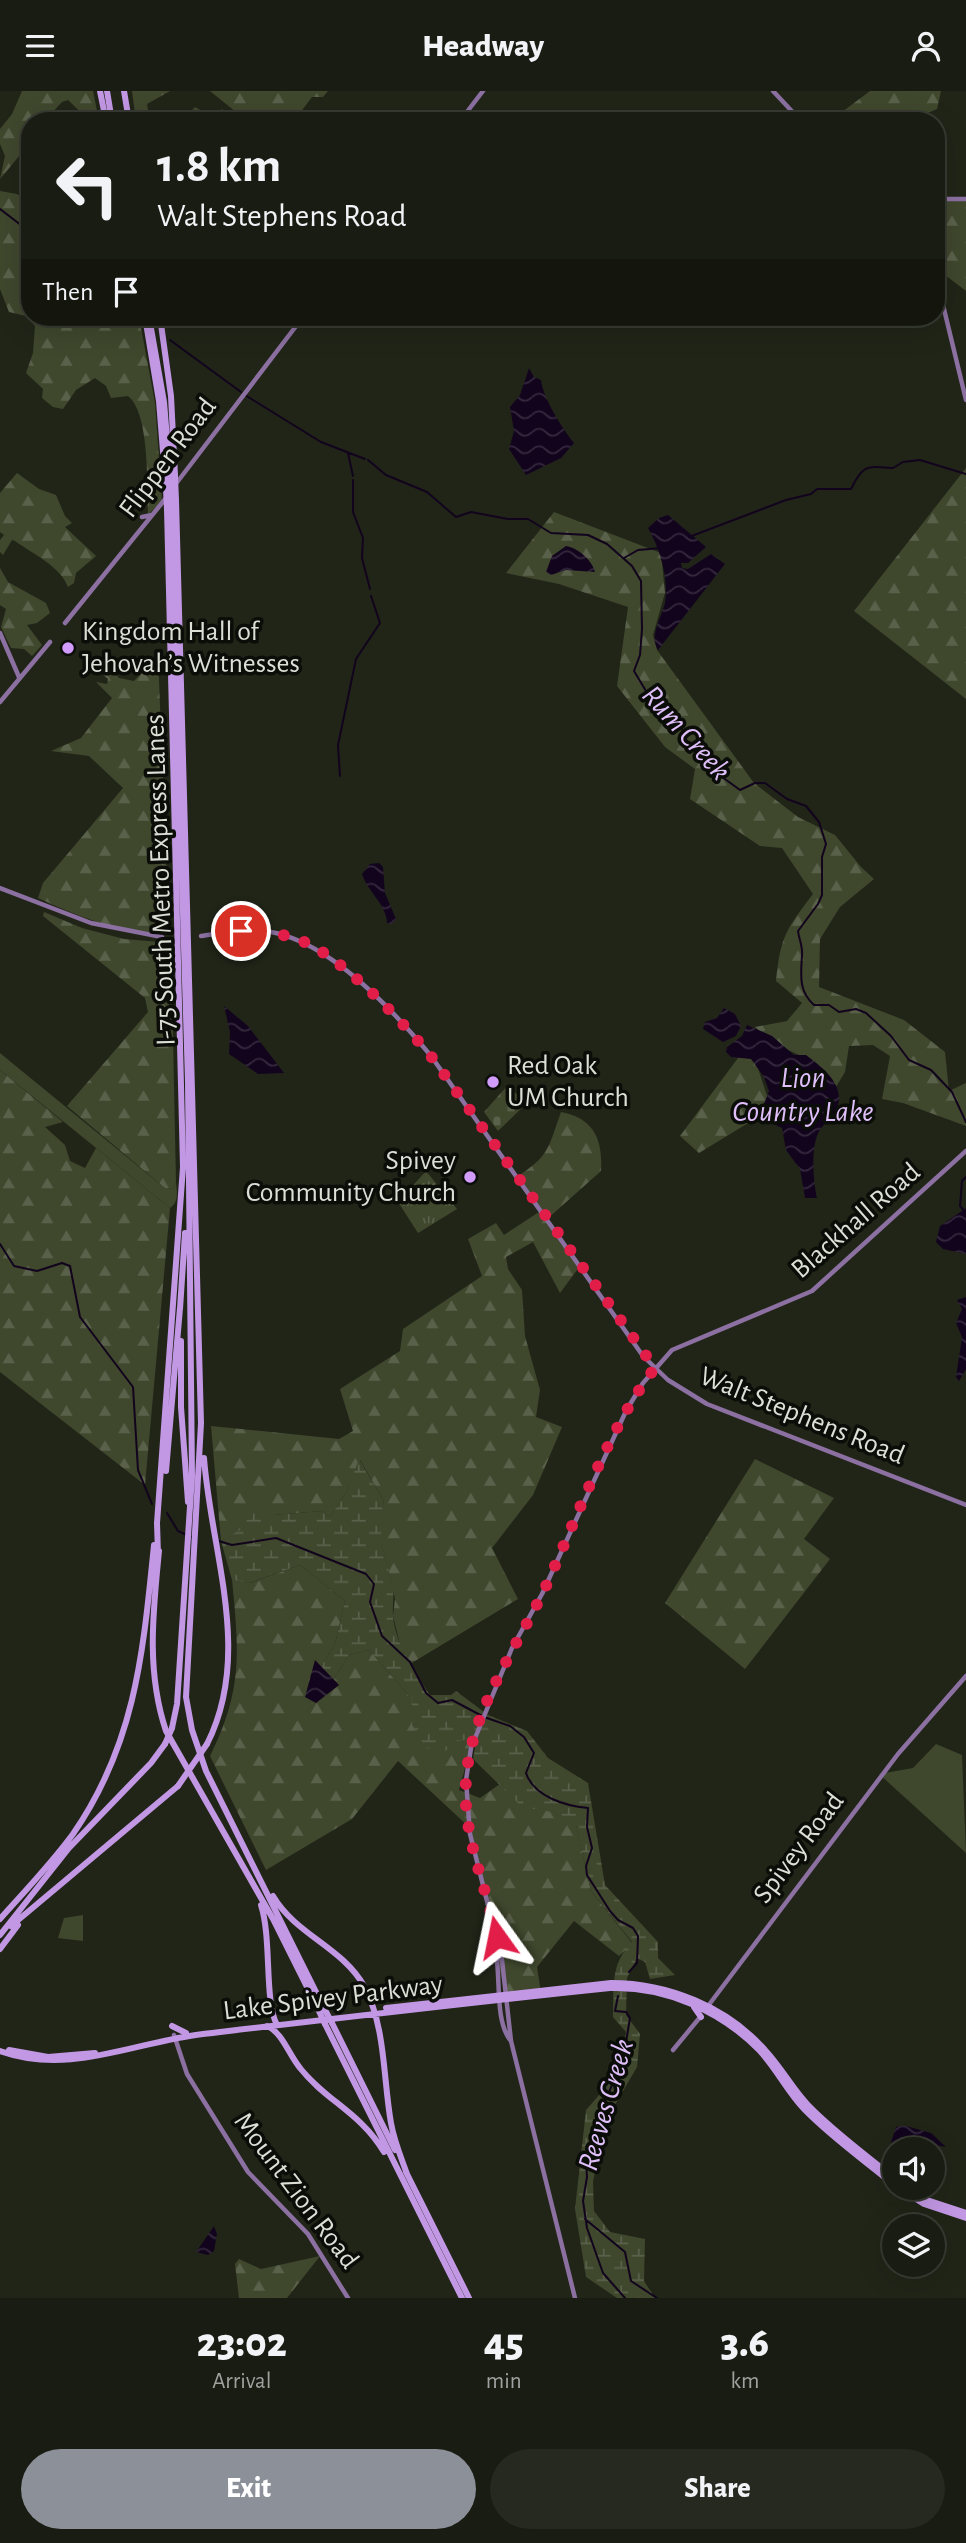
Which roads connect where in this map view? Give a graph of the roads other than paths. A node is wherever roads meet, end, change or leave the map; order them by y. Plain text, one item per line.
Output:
1 (103, 91) edge
2 (124, 91) edge
3 (483, 91) edge
4 (774, 91) edge
5 (107, 112) edge
6 (128, 112) edge
7 (467, 112) edge
8 (793, 112) edge
9 (945, 199) edge
10 (966, 199) edge
11 (945, 312) edge
12 (148, 326) edge
13 (149, 326) edge
14 (161, 326) edge
15 (296, 326) edge
16 (966, 400) edge
17 (172, 478) junction
18 (171, 505) junction
19 (153, 515) junction
20 (142, 517) dead end
21 (65, 622) dead end
22 (0, 633) edge
23 (50, 642) dead end
24 (13, 661) junction
25 (32, 663) junction
26 (20, 678) junction
27 (0, 702) edge
28 (0, 888) edge
29 (201, 936) dead end
30 (162, 937) dead end
31 (966, 1151) edge
32 (188, 1193) junction
33 (180, 1308) junction
34 (191, 1343) junction
35 (655, 1368) junction
36 (201, 1423) junction
37 (966, 1505) edge
38 (190, 1520) junction
39 (157, 1523) junction
40 (159, 1554) junction
41 (195, 1555) junction
42 (966, 1676) edge
43 (63, 1855) junction
44 (251, 1860) junction
45 (57, 1884) junction
46 (254, 1887) junction
47 (1, 1916) edge
48 (0, 1936) edge
49 (0, 1949) edge
50 (504, 1996) junction
51 (670, 1997) junction
52 (321, 2008) junction
53 (706, 2008) junction
54 (272, 2011) junction
55 (379, 2011) junction
56 (701, 2017) junction
57 (279, 2023) junction
58 (265, 2024) junction
59 (172, 2026) dead end
60 (378, 2026) junction
61 (186, 2033) junction
62 (174, 2037) junction
63 (286, 2047) junction
64 (0, 2049) edge
65 (673, 2050) dead end
66 (882, 2168) edge
67 (882, 2174) edge
68 (405, 2177) junction
69 (918, 2200) edge
70 (927, 2200) edge
71 (966, 2213) edge
72 (966, 2218) edge
73 (348, 2298) edge
74 (462, 2298) edge
75 (470, 2298) edge
76 (575, 2298) edge

1 - 5 highway
2 - 6 highway
3 - 7 street
4 - 8 street
9 - 10 street
11 - 16 street
12 - 18 highway, bridge
13 - 17 highway
14 - 17 highway
15 - 19 street, Flippen Road
17 - 18 highway, bridge
18 - 32 highway, I-75 South Metro Express Lanes
18 - 36 highway
18 - 39 highway
19 - 20 street
19 - 21 street, Flippen Road
22 - 24 street
23 - 25 street
24 - 25 street
24 - 26 street
25 - 26 street
26 - 27 street
28 - 30 street
29 - 35 street, Walt Stephens Road
31 - 35 street, Blackhall Road
32 - 33 highway, I-75 South Metro Express Lanes
32 - 34 highway, I-75 South Metro Express Lanes
33 - 38 highway, I-75 South Metro Express Lanes
33 - 40 highway
34 - 38 highway, I-75 South Metro Express Lanes
34 - 41 highway
35 - 37 street, Walt Stephens Road
35 - 50 street, Blackhall Road
36 - 41 highway
36 - 45 highway, bridge
38 - 43 highway, I-75 South Metro Express Lanes, bridge
39 - 40 highway
39 - 47 highway
40 - 46 highway
41 - 44 highway
42 - 53 street, Spivey Road
43 - 47 highway
43 - 48 highway
44 - 52 highway
44 - 55 highway
45 - 48 highway
45 - 49 highway
46 - 52 highway
46 - 54 highway
50 - 51 highway, Lake Spivey Parkway
50 - 53 highway, Lake Spivey Parkway
50 - 55 highway, Lake Spivey Parkway
50 - 76 street, Blackhall Road
51 - 53 highway, Lake Spivey Parkway
51 - 56 highway
52 - 68 highway, bridge
53 - 56 street, Spivey Road
53 - 66 highway, Lake Spivey Parkway
53 - 67 highway, Lake Spivey Parkway
54 - 57 highway
54 - 58 highway
55 - 57 highway, Lake Spivey Parkway
55 - 60 highway
55 - 60 highway
56 - 65 street, Spivey Road
57 - 58 highway, Lake Spivey Parkway
57 - 63 highway
58 - 61 highway, Lake Spivey Parkway
58 - 62 highway, Lake Spivey Parkway
58 - 63 highway
59 - 61 highway
60 - 68 highway
61 - 62 highway, Lake Spivey Parkway
62 - 64 highway, Lake Spivey Parkway
62 - 73 street, Mount Zion Road
63 - 68 highway
68 - 74 highway
68 - 75 highway
69 - 72 highway, Lake Spivey Parkway
70 - 71 highway

